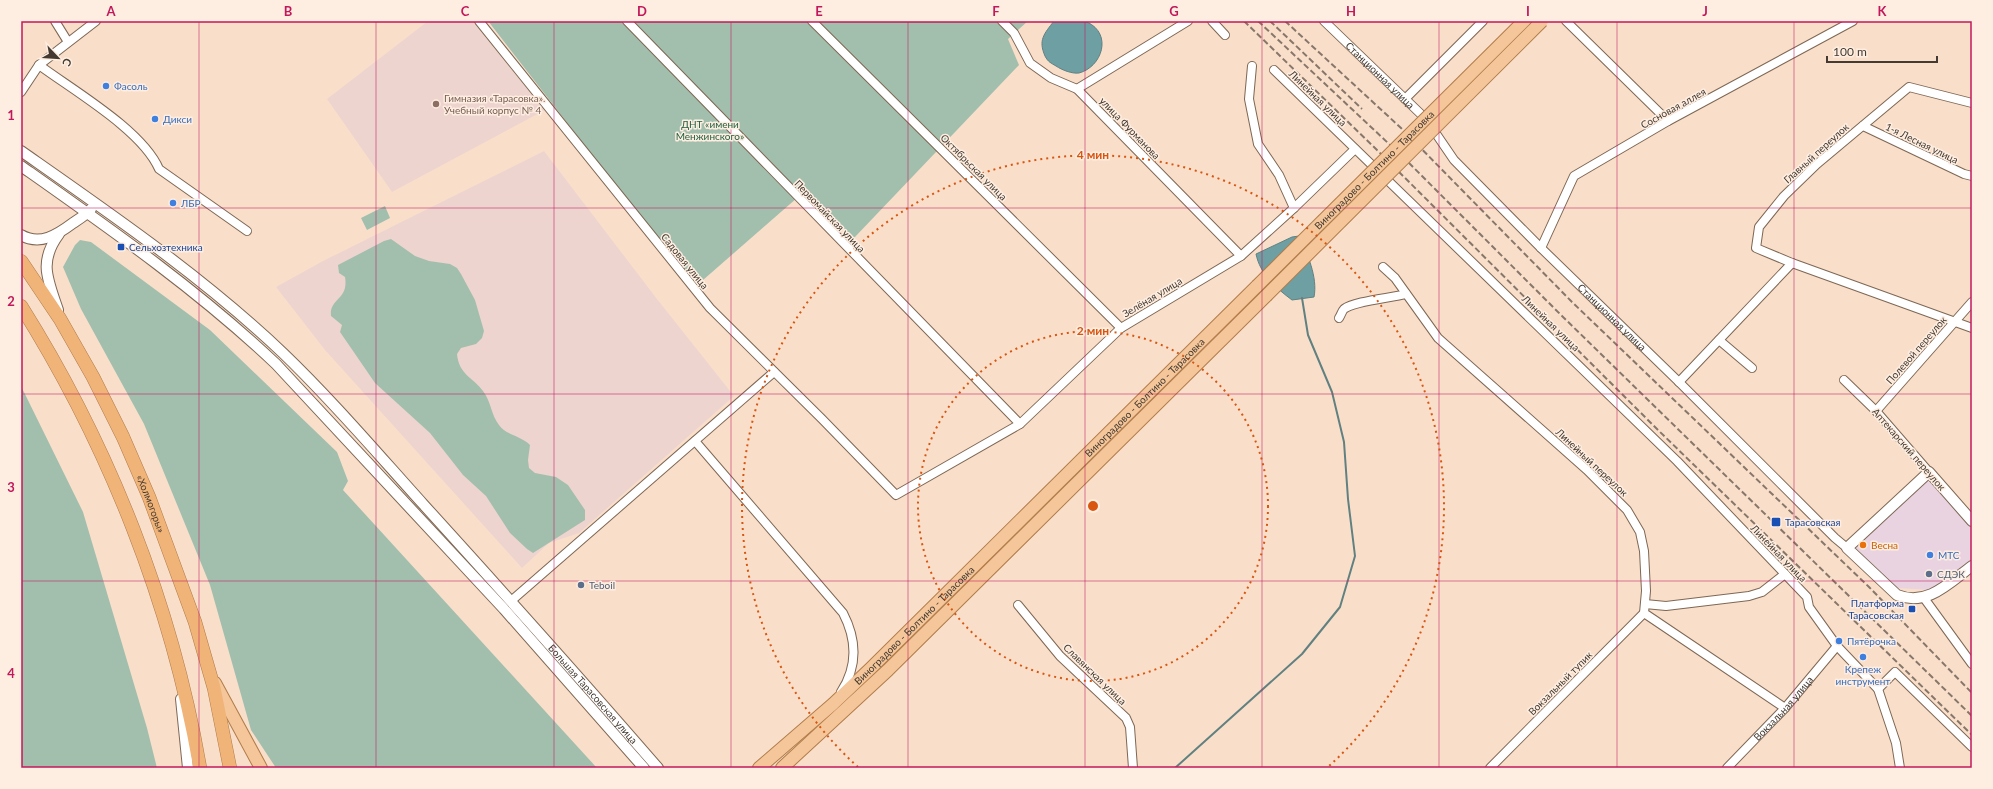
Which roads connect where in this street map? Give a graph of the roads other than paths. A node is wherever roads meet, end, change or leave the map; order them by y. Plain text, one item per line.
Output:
1 (55, 21) edge
2 (96, 21) edge
3 (479, 21) edge
4 (627, 21) edge
5 (812, 21) edge
6 (1002, 21) edge
7 (1188, 21) edge
8 (1212, 21) edge
9 (1324, 21) edge
10 (1483, 21) edge
11 (1524, 21) edge
12 (1542, 21) edge
13 (1566, 21) edge
14 (1853, 21) edge
15 (1225, 35) dead end
16 (68, 42) junction
17 (39, 65) junction
18 (1252, 66) dead end
19 (1274, 70) dead end
20 (1078, 89) junction
21 (21, 92) edge
22 (1405, 99) junction
23 (1972, 103) edge
24 (1668, 121) junction
25 (1863, 126) junction
26 (1355, 149) junction
27 (21, 151) edge
28 (21, 166) edge
29 (1972, 176) edge
30 (96, 203) junction
31 (1294, 208) junction
32 (87, 213) junction
33 (246, 231) dead end
34 (21, 234) edge
35 (59, 234) junction
36 (1541, 248) junction
37 (1241, 256) junction
38 (21, 261) edge
39 (1792, 263) junction
40 (1384, 266) dead end
41 (1406, 294) junction
42 (1972, 302) edge
43 (21, 306) edge
44 (1339, 318) dead end
45 (60, 319) junction
46 (1953, 322) junction
47 (1121, 328) junction
48 (1972, 328) edge
49 (1719, 340) junction
50 (1752, 368) dead end
51 (774, 372) junction
52 (1844, 380) dead end
53 (1679, 382) junction
54 (1876, 411) junction
55 (1020, 424) junction
56 (695, 441) junction
57 (1928, 472) junction
58 (896, 495) joint
59 (1972, 521) edge
60 (1847, 548) junction
61 (1972, 566) edge
62 (1785, 574) junction
63 (1924, 598) junction
64 (511, 601) junction
65 (1018, 605) dead end
66 (1644, 609) junction
67 (1837, 646) junction
68 (175, 653) junction
69 (1972, 664) edge
70 (208, 667) junction
71 (1878, 689) junction
72 (833, 704) junction
73 (1785, 708) junction
74 (1972, 747) edge
75 (188, 768) edge
76 (200, 768) edge
77 (230, 768) edge
78 (261, 768) edge
79 (644, 768) edge
80 (658, 768) edge
81 (759, 768) edge
82 (782, 768) edge
83 (1133, 768) edge
84 (1490, 768) edge
85 (1727, 768) edge
86 (1900, 768) edge

1 - 16 street
2 - 16 street
3 - 51 street, Садовая улица
4 - 55 street, Первомайская улица
5 - 47 street, Октябрьская улица
6 - 20 street, улица Фурманова
7 - 20 street
8 - 15 street
9 - 22 street, Станционная улица
10 - 22 street
11 - 72 main road, Виноградово - Болтино - Тарасовка, bridge
12 - 82 main road, Виноградово - Болтино - Тарасовка, bridge
13 - 24 street
14 - 24 street, Сосновая аллея
16 - 17 street
17 - 21 street
17 - 33 street
18 - 31 street
19 - 26 street, Линейная улица
20 - 37 street, улица Фурманова
22 - 36 street, Станционная улица
23 - 25 street, Главный переулок
24 - 36 street, Сосновая аллея
25 - 29 street, 1-я Лесная улица
25 - 39 street, Главный переулок
26 - 31 street, Зелёная улица
26 - 62 street, Линейная улица
27 - 30 street, Большая Тарасовская улица
28 - 32 street, Большая Тарасовская улица
30 - 32 street
30 - 64 street, Большая Тарасовская улица
31 - 37 street, Зелёная улица
32 - 35 street
32 - 79 street, Большая Тарасовская улица
34 - 35 street
35 - 45 street
36 - 53 street, Станционная улица
37 - 47 street, Зелёная улица
38 - 45 highway, «Холмогоры»
39 - 46 street
39 - 49 street
40 - 41 street, Линейный переулок
41 - 44 street
41 - 66 street, Линейный переулок
42 - 46 street, Полевой переулок
43 - 68 highway
45 - 70 highway, «Холмогоры»
46 - 48 street
46 - 54 street, Полевой переулок
47 - 55 street, Зелёная улица
49 - 50 street
49 - 53 street
51 - 56 street
51 - 58 street, Садовая улица
52 - 54 street, Аптекарский переулок
53 - 60 street, Станционная улица
54 - 57 street, Аптекарский переулок
55 - 58 street, Зелёная улица
56 - 64 street
56 - 72 street
57 - 59 street, Аптекарский переулок
57 - 60 street
60 - 63 street, Станционная улица
61 - 63 street
62 - 66 street
62 - 67 street, Линейная улица
63 - 69 street
64 - 80 street, Большая Тарасовская улица
65 - 83 street, Славянская улица
66 - 73 street
66 - 84 street, Вокзальный тупик
67 - 71 street
67 - 73 street, Вокзальная улица
68 - 75 street
68 - 76 highway
70 - 77 highway, «Холмогоры»
70 - 78 main road
71 - 74 street
71 - 86 street
72 - 81 main road, Виноградово - Болтино - Тарасовка
73 - 85 street, Вокзальная улица

